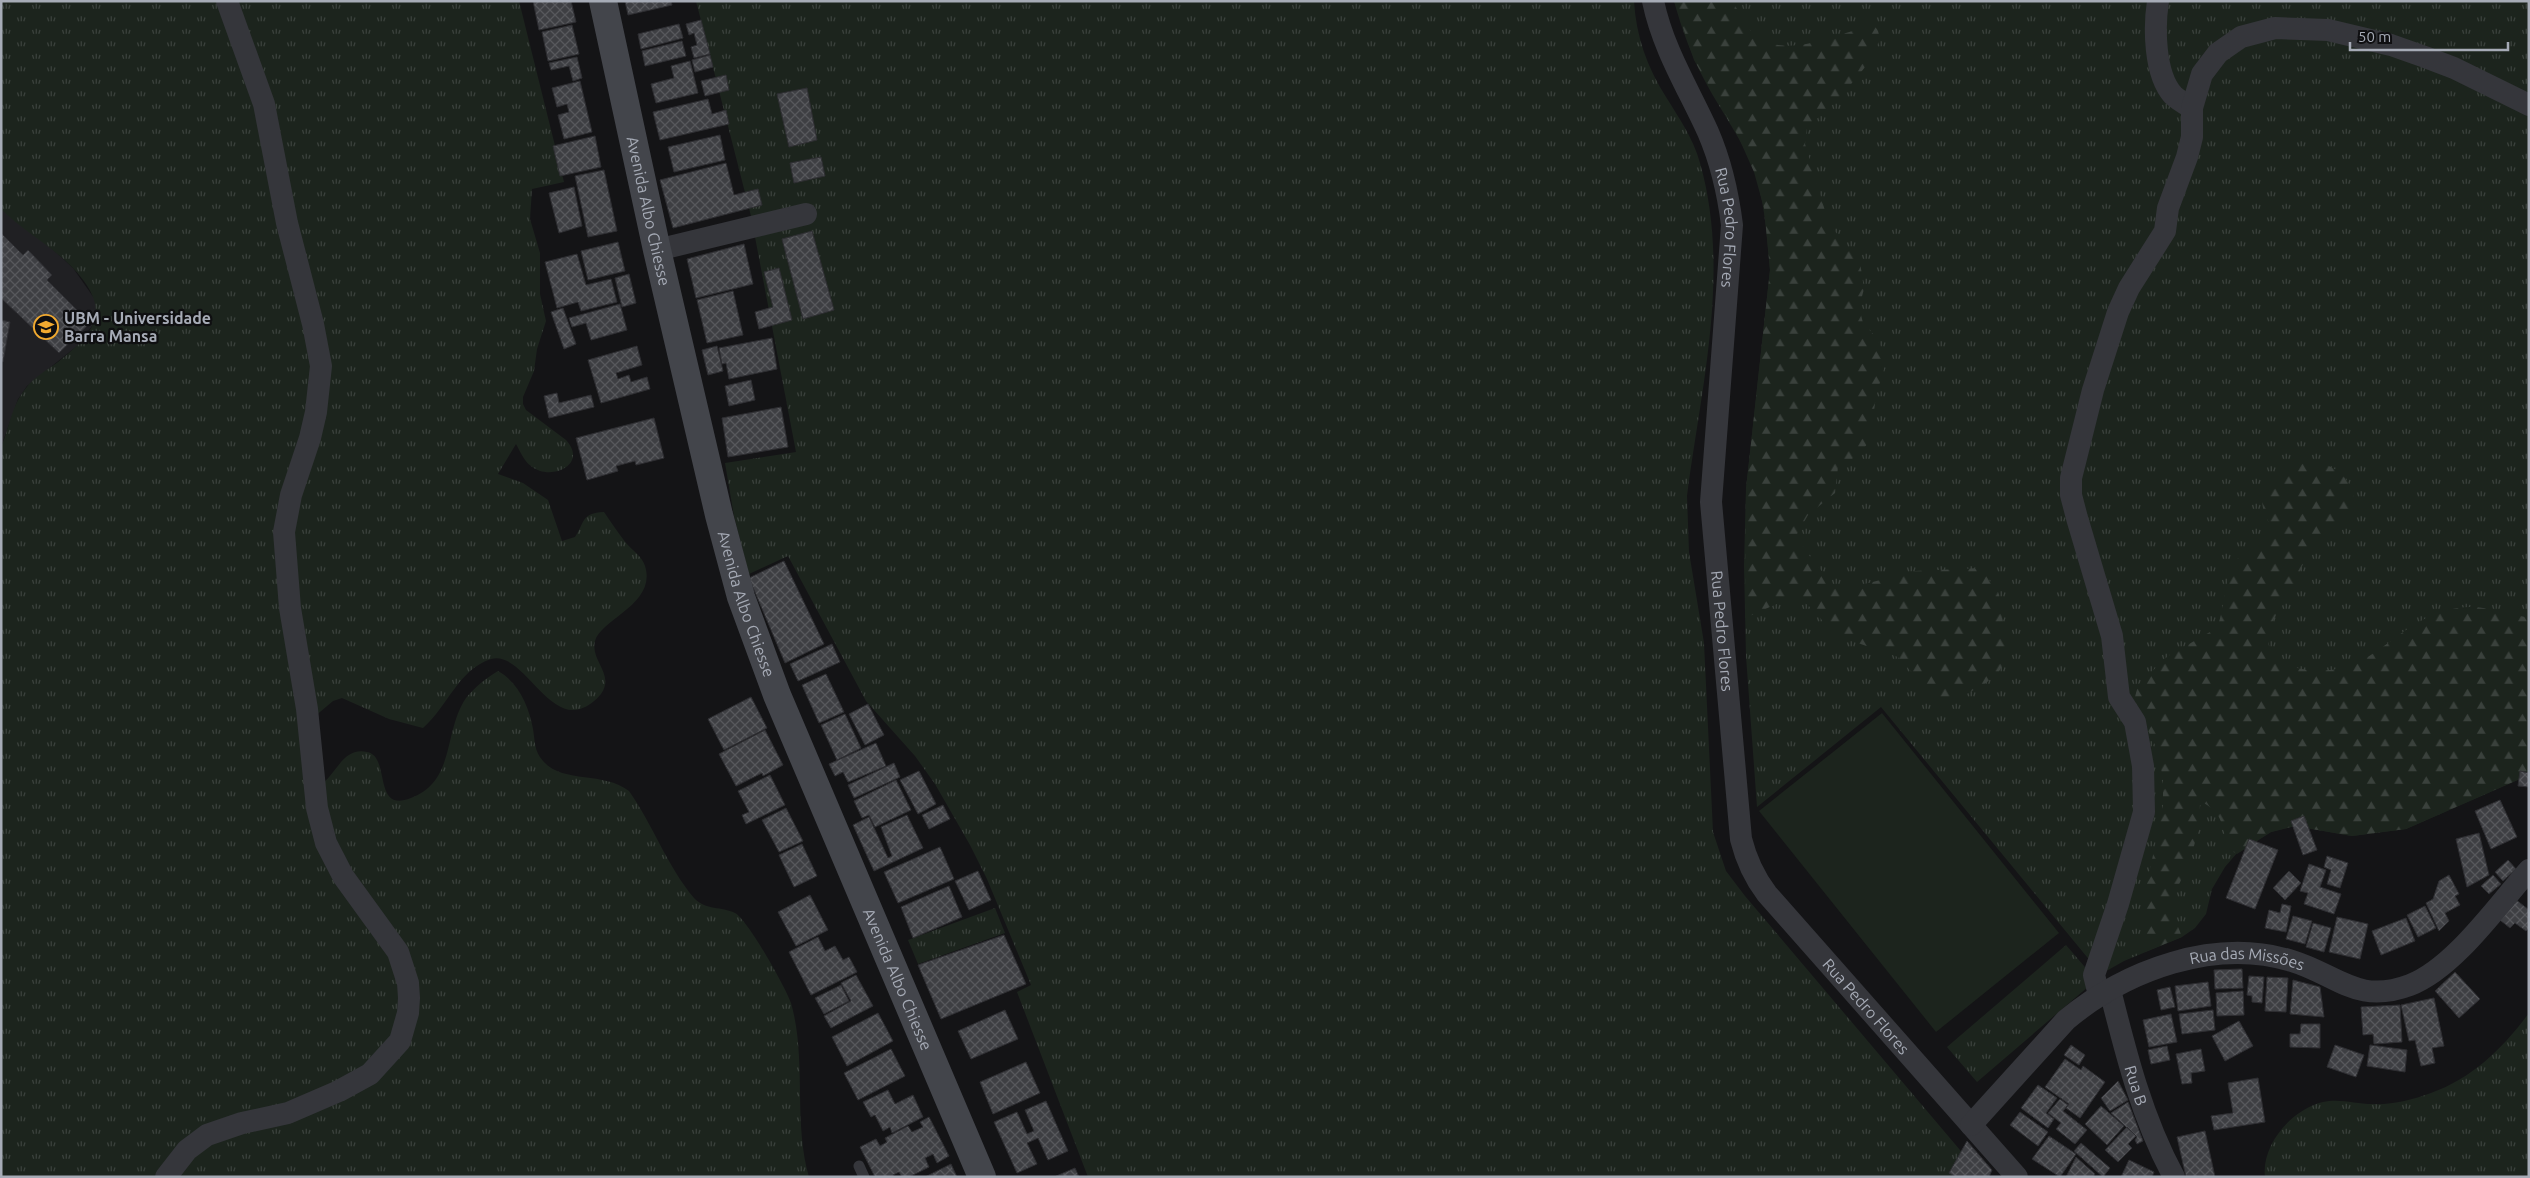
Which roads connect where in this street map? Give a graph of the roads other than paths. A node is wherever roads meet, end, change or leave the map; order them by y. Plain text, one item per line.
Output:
1 (227, 1) edge
2 (602, 1) edge
3 (1653, 1) edge
4 (2158, 1) edge
5 (2529, 105) edge
6 (2192, 108) junction
7 (806, 214) dead end
8 (657, 250) junction
9 (2529, 870) edge
10 (2106, 992) junction
11 (1970, 1125) junction
12 (166, 1177) edge
13 (982, 1177) edge
14 (2017, 1177) edge
15 (2174, 1177) edge

1 - 12 street
2 - 8 street, Avenida Albo Chiesse
3 - 11 street, Rua Pedro Flores
4 - 6 street
5 - 6 street, Rua B
6 - 10 street, Rua B
7 - 8 street
8 - 13 street, Avenida Albo Chiesse
9 - 10 street, Rua das Missões
10 - 11 street, Rua das Missões
10 - 15 street, Rua B
11 - 14 street, Rua Pedro Flores

